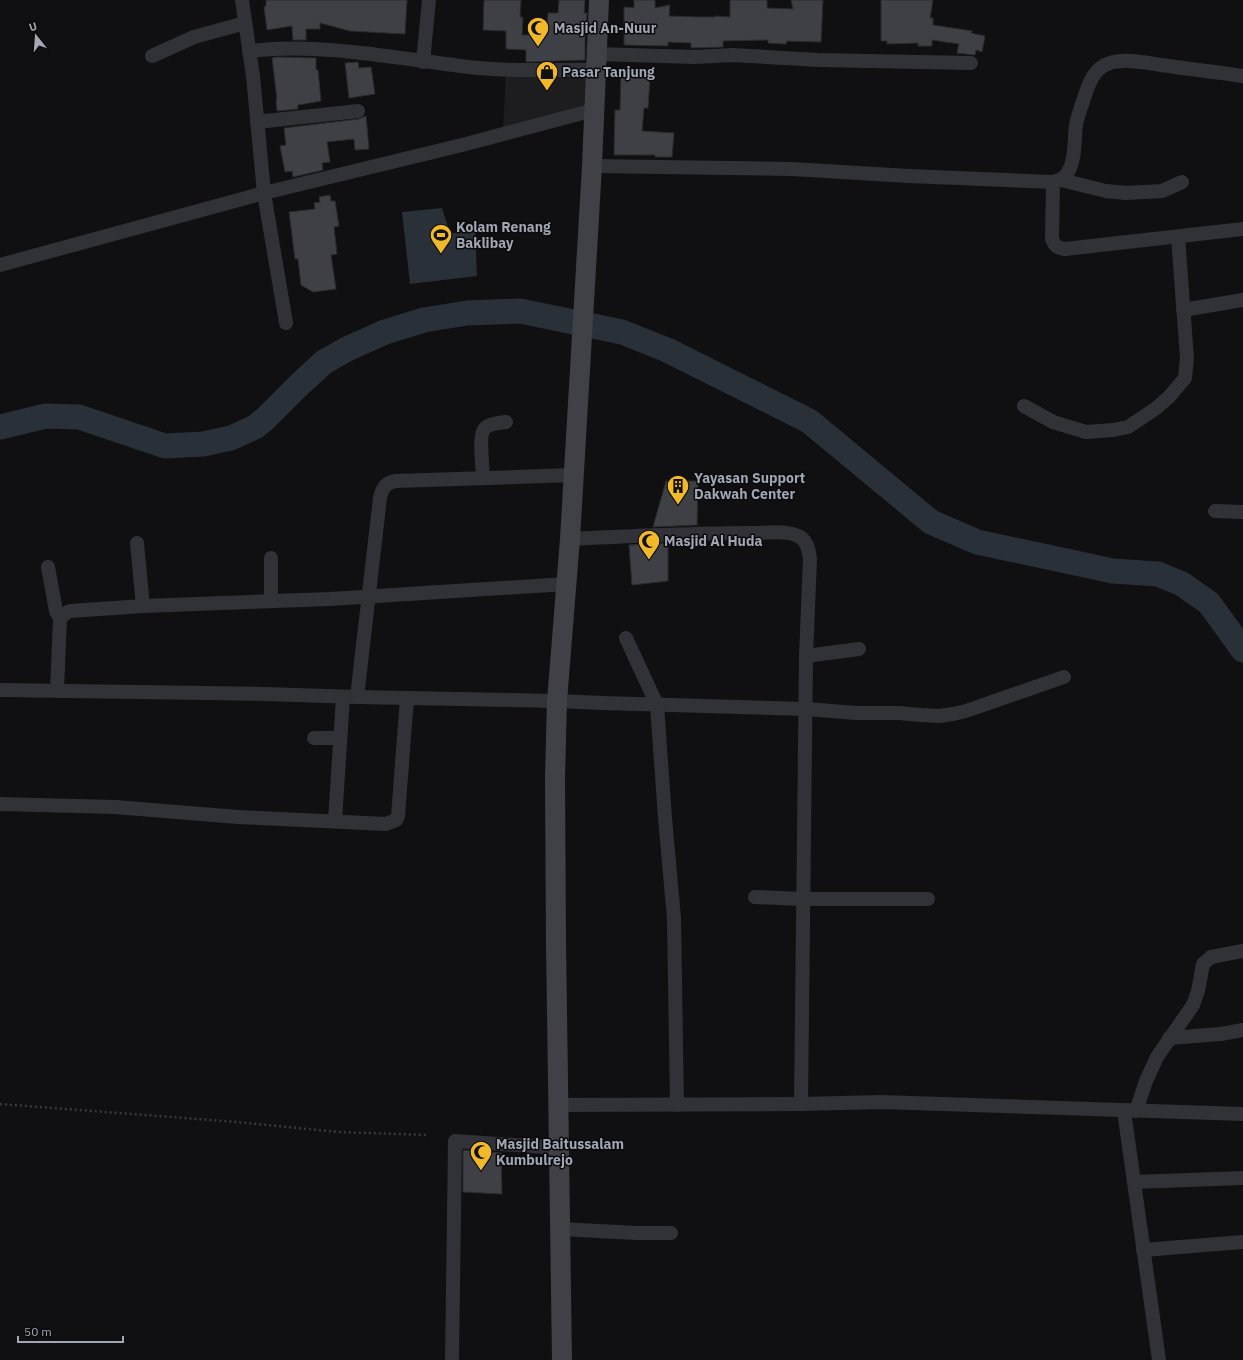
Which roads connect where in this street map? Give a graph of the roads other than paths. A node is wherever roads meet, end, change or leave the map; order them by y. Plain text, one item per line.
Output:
1 (242, 0) edge
2 (429, 0) edge
3 (599, 0) edge
4 (245, 23) junction
5 (249, 51) junction
6 (152, 56) dead end
7 (422, 62) junction
8 (596, 62) junction
9 (971, 63) dead end
10 (1243, 76) edge
11 (594, 110) junction
12 (358, 111) dead end
13 (257, 122) junction
14 (592, 166) junction
15 (1057, 181) junction
16 (1182, 182) dead end
17 (264, 193) junction
18 (1243, 229) edge
19 (1178, 237) junction
20 (0, 266) edge
21 (1243, 300) edge
22 (1183, 310) junction
23 (286, 323) dead end
24 (1024, 406) dead end
25 (506, 422) dead end
26 (573, 475) junction
27 (483, 478) junction
28 (1215, 511) dead end
29 (1243, 512) edge
30 (570, 539) junction
31 (137, 543) dead end
32 (271, 558) dead end
33 (48, 568) dead end
34 (566, 584) junction
35 (368, 596) junction
36 (271, 601) junction
37 (143, 606) junction
38 (60, 618) junction
39 (626, 638) dead end
40 (859, 649) dead end
41 (806, 656) junction
42 (1064, 676) dead end
43 (0, 690) edge
44 (57, 691) junction
45 (343, 697) junction
46 (358, 697) junction
47 (407, 698) junction
48 (557, 701) junction
49 (657, 705) junction
50 (806, 709) junction
51 (314, 738) dead end
52 (340, 738) junction
53 (0, 804) edge
54 (335, 821) junction
55 (755, 897) dead end
56 (804, 899) junction
57 (928, 899) dead end
58 (1243, 950) edge
59 (1243, 1030) edge
60 (1169, 1038) junction
61 (801, 1104) junction
62 (558, 1105) junction
63 (677, 1105) junction
64 (1130, 1111) junction
65 (1243, 1114) edge
66 (559, 1148) junction
67 (1243, 1178) edge
68 (1134, 1182) junction
69 (560, 1229) junction
70 (671, 1233) dead end
71 (1243, 1242) edge
72 (1143, 1250) junction
73 (452, 1360) edge
74 (562, 1360) edge
75 (1159, 1360) edge

1 - 4 street
2 - 7 street
3 - 8 main road
4 - 5 street
4 - 6 street
5 - 7 street
5 - 13 street
7 - 8 street
8 - 9 street
8 - 11 main road
10 - 15 street
11 - 14 main road
11 - 17 street
12 - 13 street
13 - 17 street
14 - 15 street
14 - 26 main road
15 - 16 street
15 - 19 street
17 - 20 street
17 - 23 street
18 - 19 street
19 - 22 street
21 - 22 street
22 - 24 street
25 - 27 street
26 - 27 street
26 - 30 main road
27 - 35 street
28 - 29 street
30 - 34 main road
30 - 41 street
31 - 37 street
32 - 36 street
33 - 38 street
34 - 35 street
34 - 48 main road
35 - 36 street
35 - 46 street
36 - 37 street
37 - 38 street
38 - 44 street
39 - 49 street
40 - 41 street
41 - 50 street
42 - 50 street
43 - 44 street
44 - 45 street
45 - 46 street
45 - 52 street
46 - 47 street
47 - 48 street
47 - 54 street
48 - 49 street
48 - 62 main road
49 - 50 street
49 - 63 street
50 - 56 street
51 - 52 street
52 - 54 street
53 - 54 street
55 - 56 street
56 - 57 street
56 - 61 street
58 - 60 street
59 - 60 street
60 - 64 street
61 - 63 street
61 - 64 street
62 - 63 street
62 - 66 main road
64 - 65 street
64 - 68 street
66 - 69 main road
66 - 73 street
67 - 68 street
68 - 72 street
69 - 70 street
69 - 74 main road
71 - 72 street
72 - 75 street

